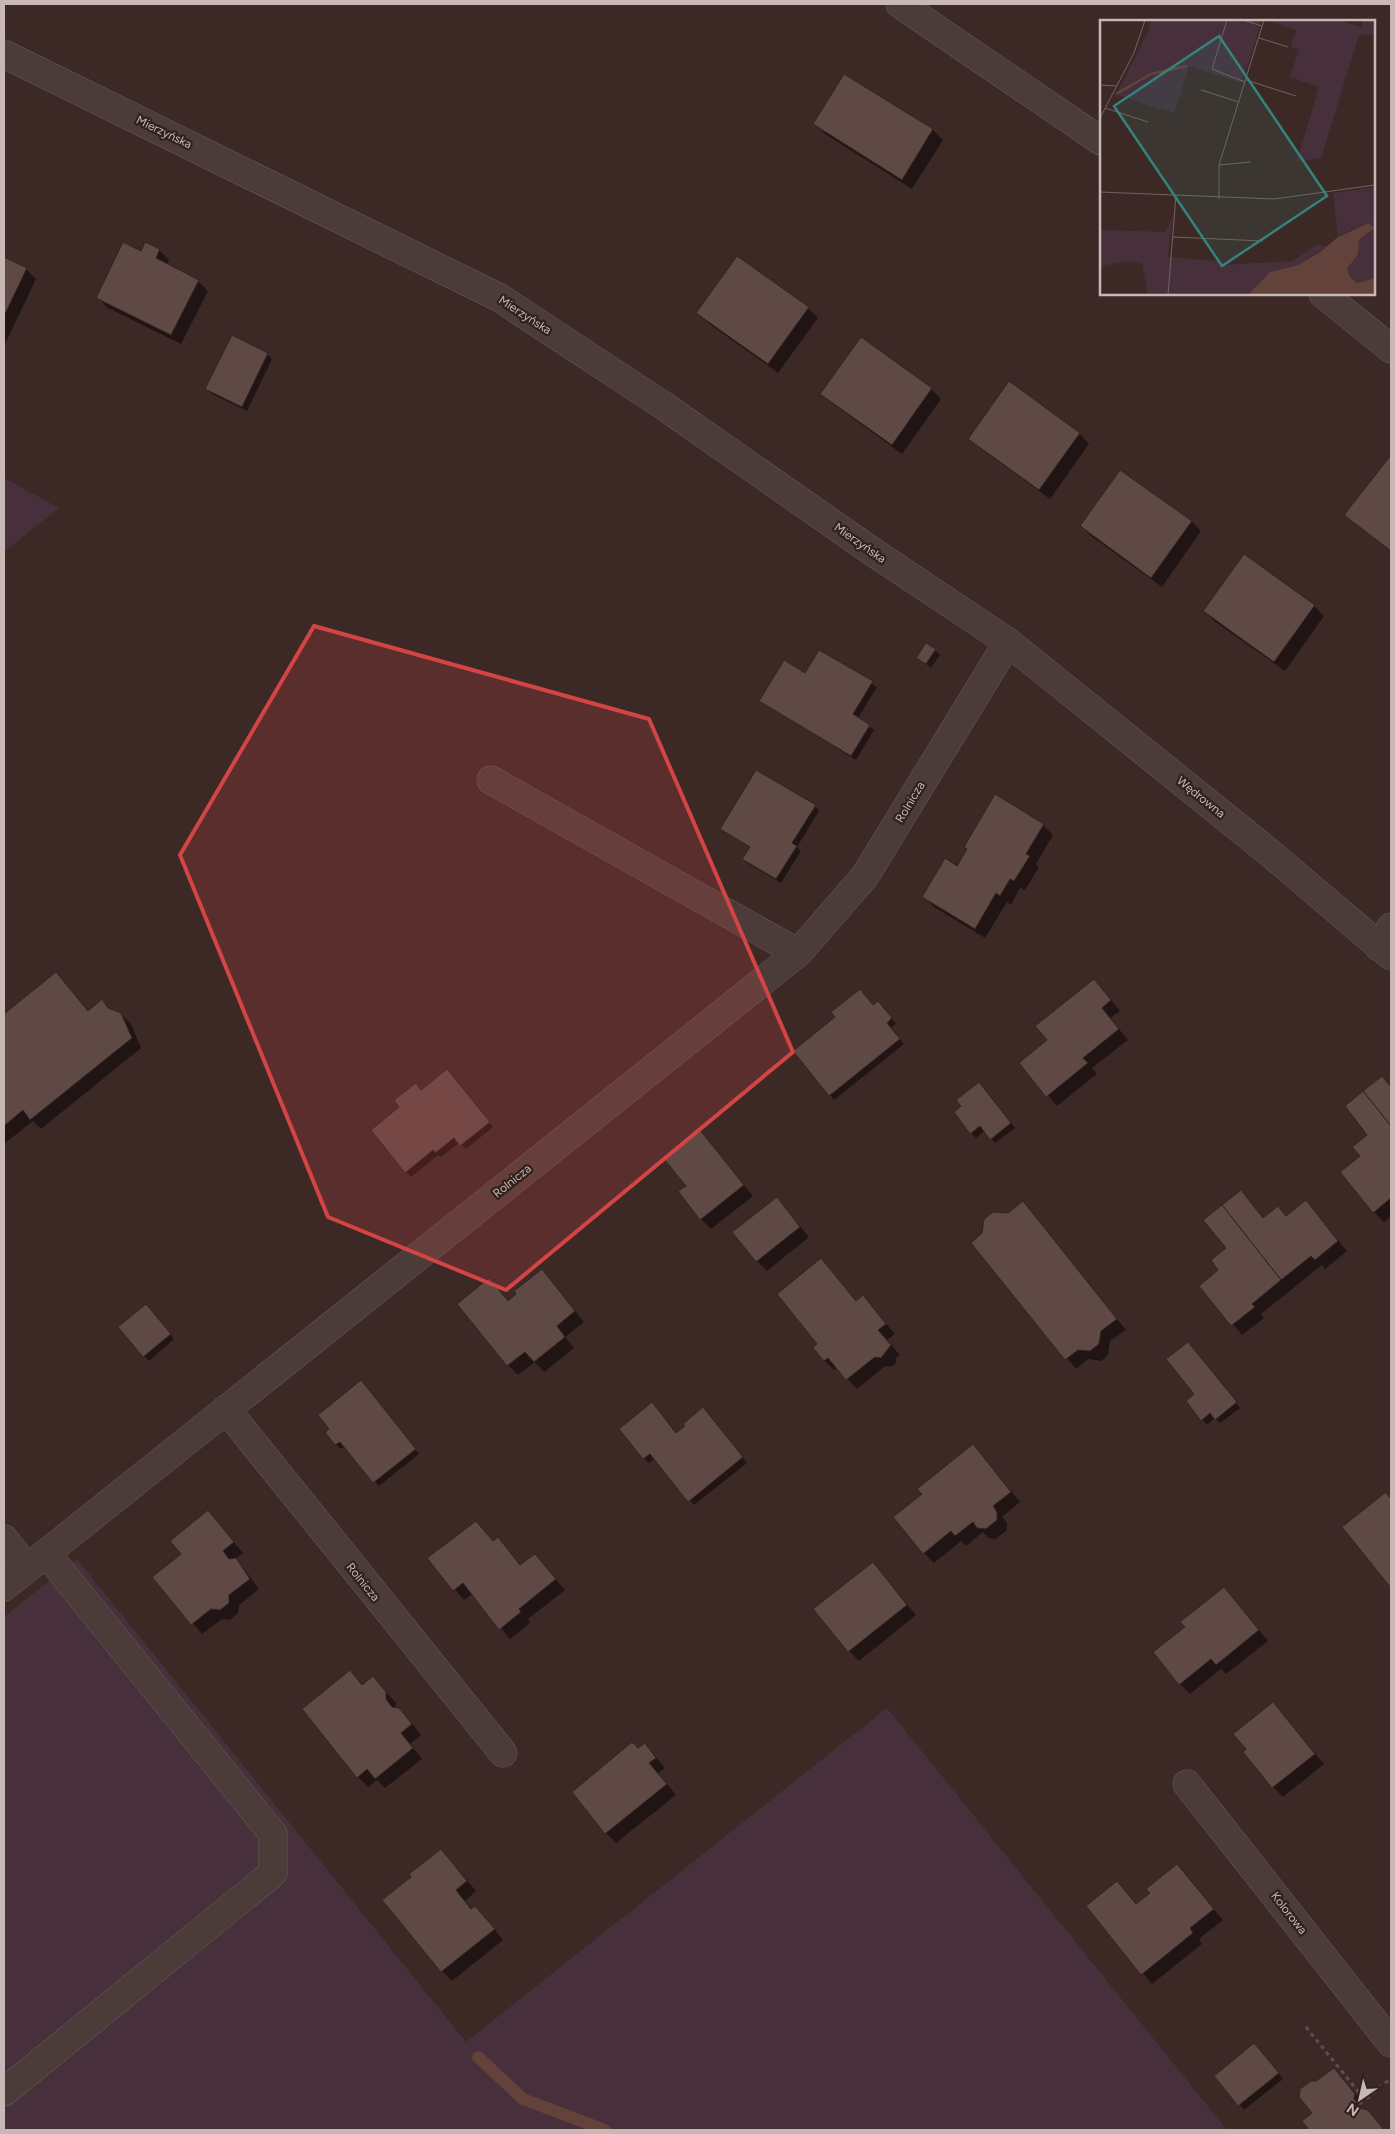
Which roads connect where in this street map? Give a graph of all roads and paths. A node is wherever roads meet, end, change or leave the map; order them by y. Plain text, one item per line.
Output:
1 (900, 4) edge
2 (4, 54) edge
3 (1100, 140) edge
4 (1324, 295) edge
5 (1391, 349) edge
6 (1008, 642) junction
7 (491, 780) dead end
8 (1387, 944) edge
9 (798, 953) junction
10 (226, 1409) junction
11 (4, 1539) edge
12 (37, 1561) junction
13 (4, 1587) edge
14 (503, 1753) dead end
15 (1187, 1784) dead end
16 (1306, 2027) dead end
17 (1391, 2043) edge
18 (1391, 2078) edge
19 (4, 2092) edge
20 (1365, 2100) junction
21 (1359, 2104) dead end

1 - 3 street
2 - 6 street, Mierzyńska
4 - 5 street
6 - 8 street, Wędrowna
6 - 9 street, Rolnicza
7 - 9 street
9 - 10 street, Rolnicza
10 - 12 street, Rolnicza
10 - 14 street, Rolnicza
11 - 12 street
12 - 13 street, Rolnicza
12 - 19 street
15 - 17 street, Kolorowa
16 - 20 path
18 - 20 path
20 - 21 path

